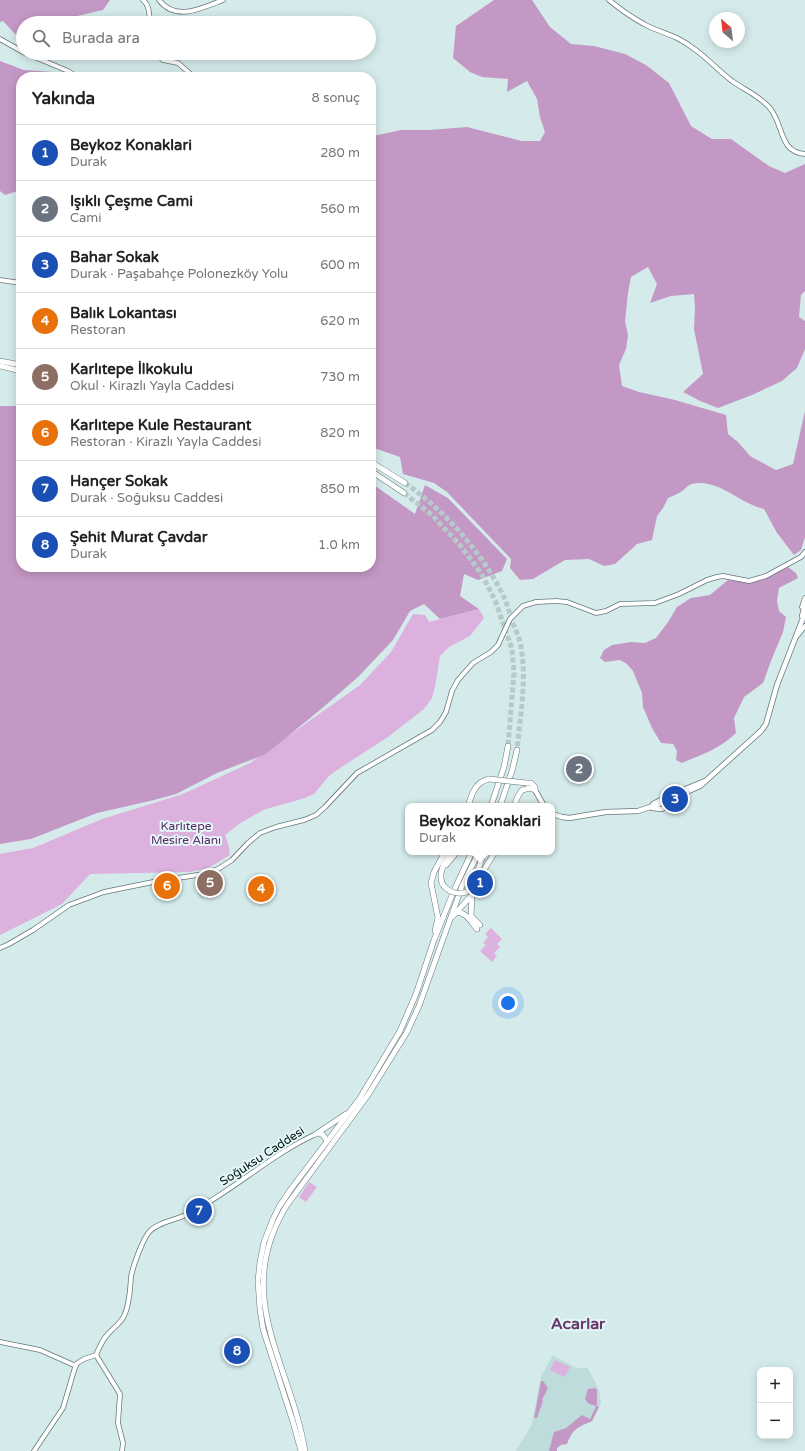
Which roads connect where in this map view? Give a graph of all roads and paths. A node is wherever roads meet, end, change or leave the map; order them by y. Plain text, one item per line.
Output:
1 (143, 0) edge
2 (159, 0) edge
3 (223, 0) edge
4 (609, 0) edge
5 (150, 16) edge
6 (0, 39) edge
7 (16, 48) edge
8 (43, 60) edge
9 (163, 60) edge
10 (70, 72) edge
11 (188, 72) edge
12 (805, 154) edge
13 (0, 280) edge
14 (16, 282) edge
15 (0, 361) edge
16 (16, 364) edge
17 (0, 366) edge
18 (16, 370) edge
19 (376, 465) edge
20 (376, 475) edge
21 (405, 484) tunnel mouth
22 (404, 493) tunnel mouth
23 (805, 552) edge
24 (805, 598) edge
25 (805, 605) edge
26 (804, 613) edge
27 (805, 626) edge
28 (795, 640) junction
29 (508, 746) tunnel mouth
30 (516, 750) tunnel mouth
31 (707, 780) junction
32 (535, 790) junction
33 (469, 803) edge
34 (492, 803) edge
35 (501, 803) edge
36 (515, 803) edge
37 (542, 803) edge
38 (661, 805) junction
39 (648, 808) junction
40 (555, 815) edge
41 (443, 855) edge
42 (449, 855) edge
43 (454, 855) edge
44 (471, 855) edge
45 (478, 855) edge
46 (483, 855) edge
47 (492, 855) edge
48 (492, 855) edge
49 (441, 870) junction
50 (473, 885) junction
51 (472, 895) junction
52 (456, 912) junction
53 (449, 921) junction
54 (434, 940) junction
55 (0, 948) edge
56 (354, 1106) junction
57 (350, 1112) junction
58 (337, 1117) dead end
59 (325, 1129) junction
60 (317, 1133) junction
61 (336, 1134) junction
62 (327, 1141) junction
63 (314, 1163) junction
64 (0, 1342) edge
65 (96, 1355) junction
66 (76, 1366) junction
67 (299, 1433) junction
68 (34, 1451) edge
69 (122, 1451) edge
70 (300, 1451) edge
71 (305, 1451) edge

1 - 5 main road
2 - 3 main road
4 - 12 main road
6 - 7 main road
8 - 10 main road
9 - 11 main road
13 - 14 main road
15 - 16 highway
17 - 18 highway
19 - 21 highway
20 - 22 highway
23 - 55 main road
24 - 26 main road
25 - 26 main road
26 - 28 main road
27 - 28 main road
28 - 31 main road
29 - 34 highway
30 - 35 highway
31 - 38 main road
31 - 38 main road
32 - 33 highway, bridge
32 - 36 highway
32 - 37 main road
38 - 39 main road
38 - 39 main road
39 - 40 main road
41 - 54 highway
42 - 49 highway
43 - 49 highway
44 - 54 highway
45 - 53 highway
46 - 50 highway
47 - 50 highway
48 - 51 highway
49 - 50 highway, bridge
51 - 52 highway
51 - 52 highway
52 - 53 highway
53 - 61 highway
54 - 56 highway
56 - 57 highway
56 - 58 highway
57 - 59 highway
57 - 61 highway
59 - 60 highway
59 - 61 highway
60 - 61 highway
60 - 62 highway
60 - 65 main road, Soğuksu Caddesi
61 - 62 highway
61 - 63 highway
62 - 63 highway
63 - 67 highway
64 - 66 main road
65 - 66 main road
65 - 69 main road
66 - 68 main road
67 - 70 highway
67 - 71 highway

